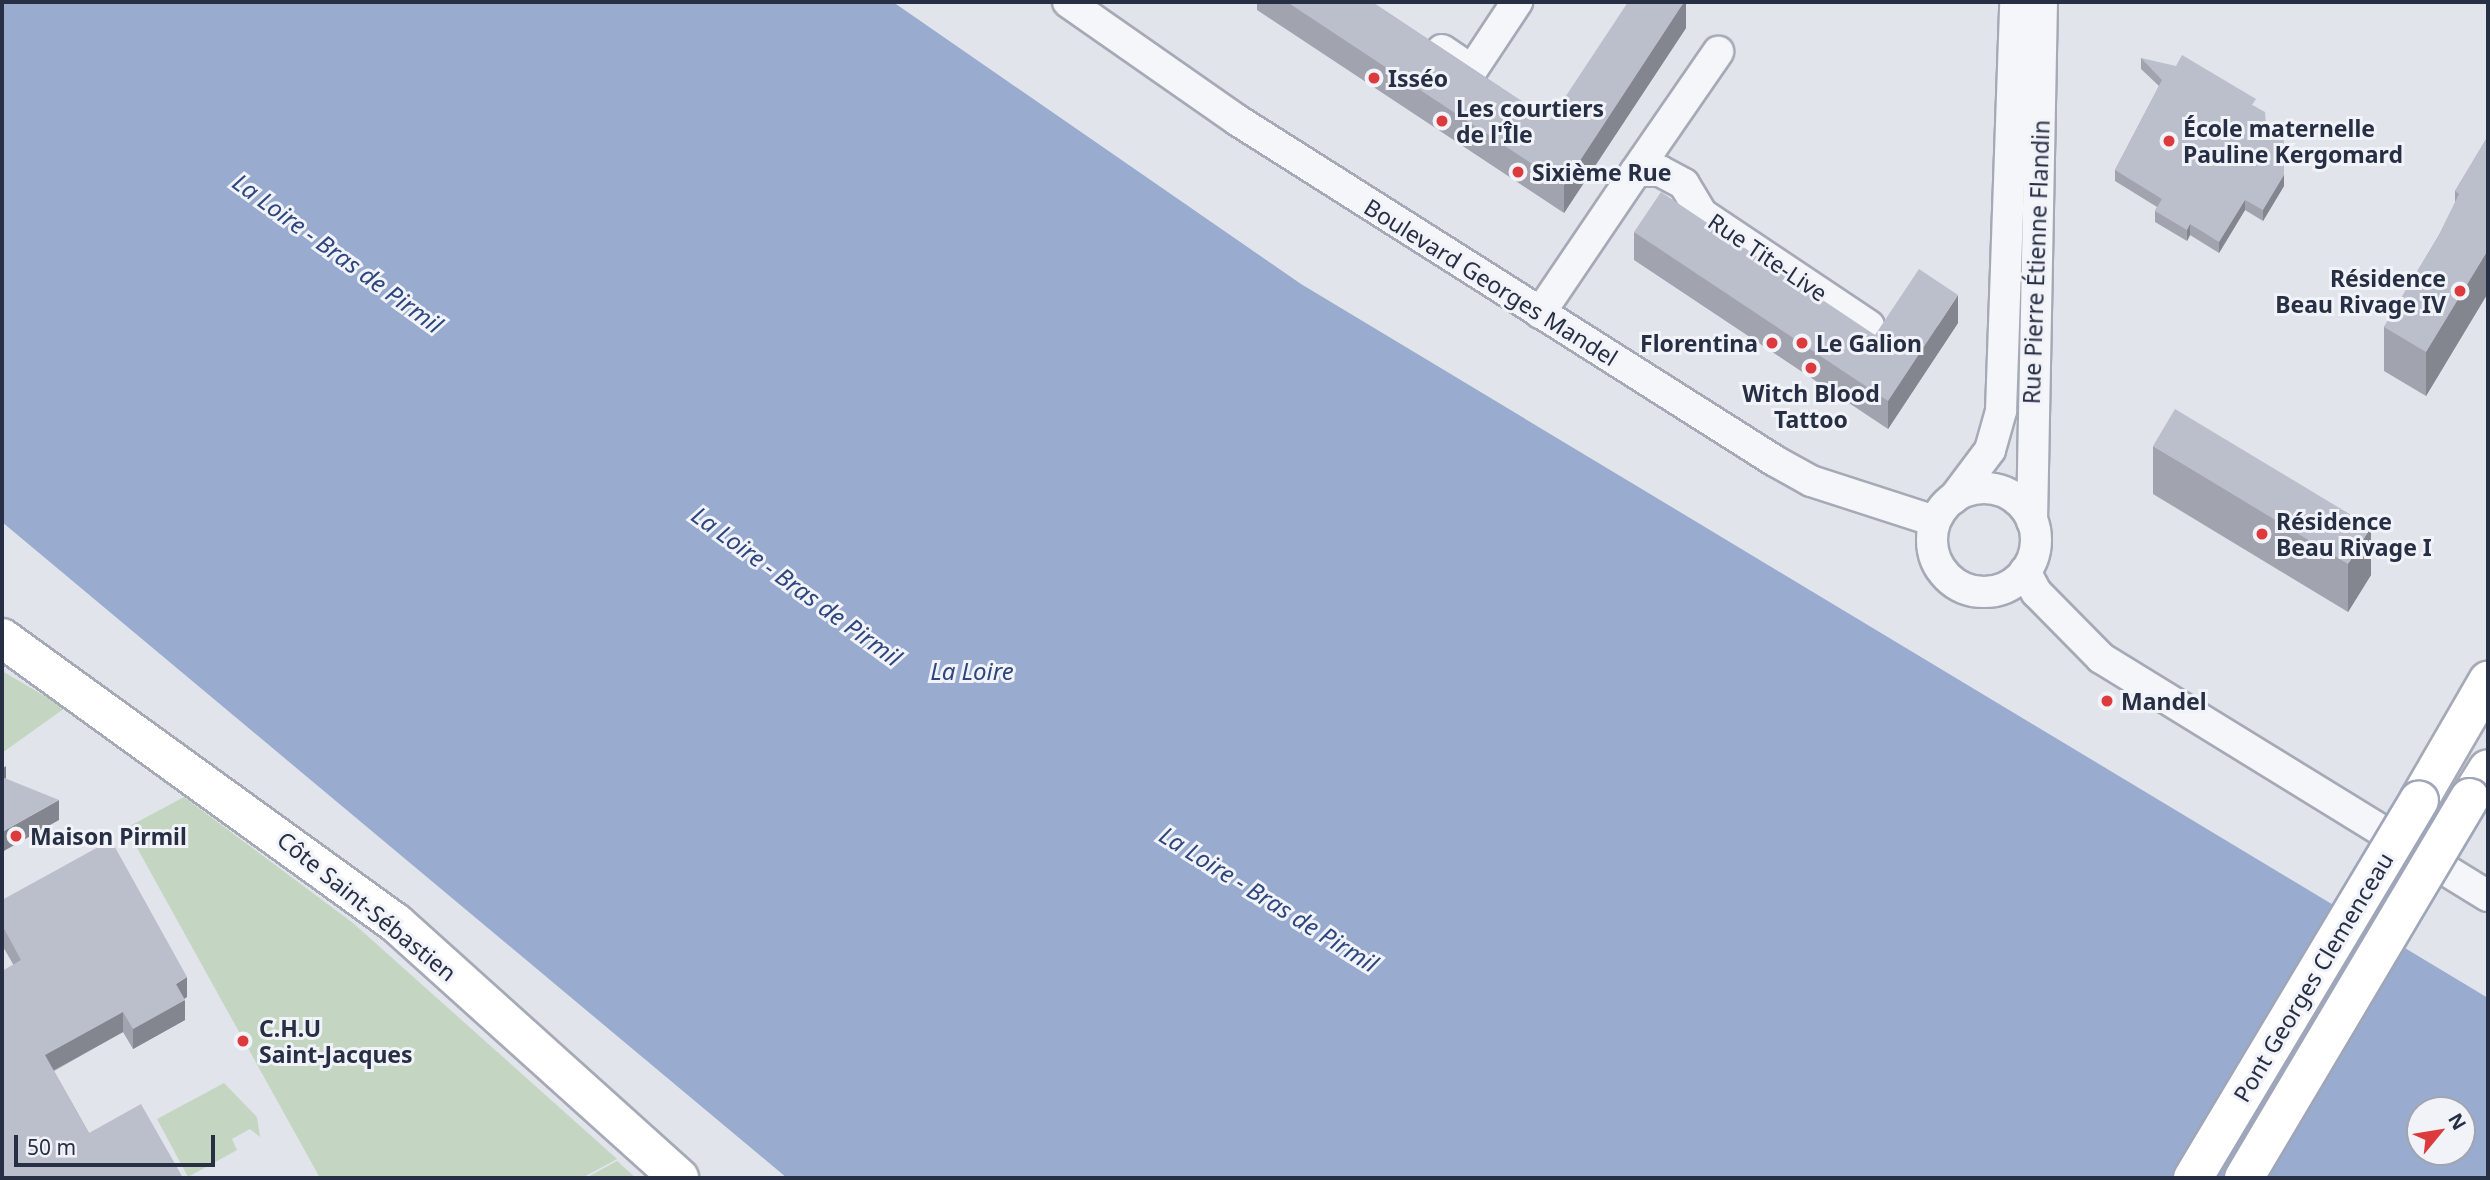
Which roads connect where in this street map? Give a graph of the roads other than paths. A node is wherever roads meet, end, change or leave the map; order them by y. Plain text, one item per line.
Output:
1 (1068, 2) edge
2 (1517, 2) edge
3 (2015, 2) edge
4 (2042, 2) edge
5 (1420, 36) edge
6 (1718, 52) dead end
7 (1636, 171) junction
8 (1540, 313) junction
9 (1869, 327) edge
10 (1954, 498) junction
11 (1935, 521) junction
12 (2032, 521) junction
13 (2025, 571) junction
14 (2, 617) edge
15 (2, 638) edge
16 (36, 657) junction
17 (2488, 681) edge
18 (2479, 783) edge
19 (2480, 890) edge
20 (679, 1178) edge
21 (2193, 1178) edge
22 (2244, 1178) edge

1 - 8 street, Boulevard Georges Mandel
2 - 5 street
3 - 10 street, Rue Pierre Étienne Flandin
4 - 12 street, Rue Pierre Étienne Flandin
6 - 7 street
7 - 8 street
7 - 9 street, Rue Tite-Live
8 - 11 street, Boulevard Georges Mandel
10 - 11 street
10 - 12 street
11 - 13 street
12 - 13 street
13 - 19 street
14 - 16 main road, Côte Saint-Sébastien
15 - 16 main road, Côte Saint-Sébastien
16 - 20 main road, Côte Saint-Sébastien
17 - 21 main road, Pont Georges Clemenceau, bridge
18 - 22 main road, Pont Georges Clemenceau, bridge

